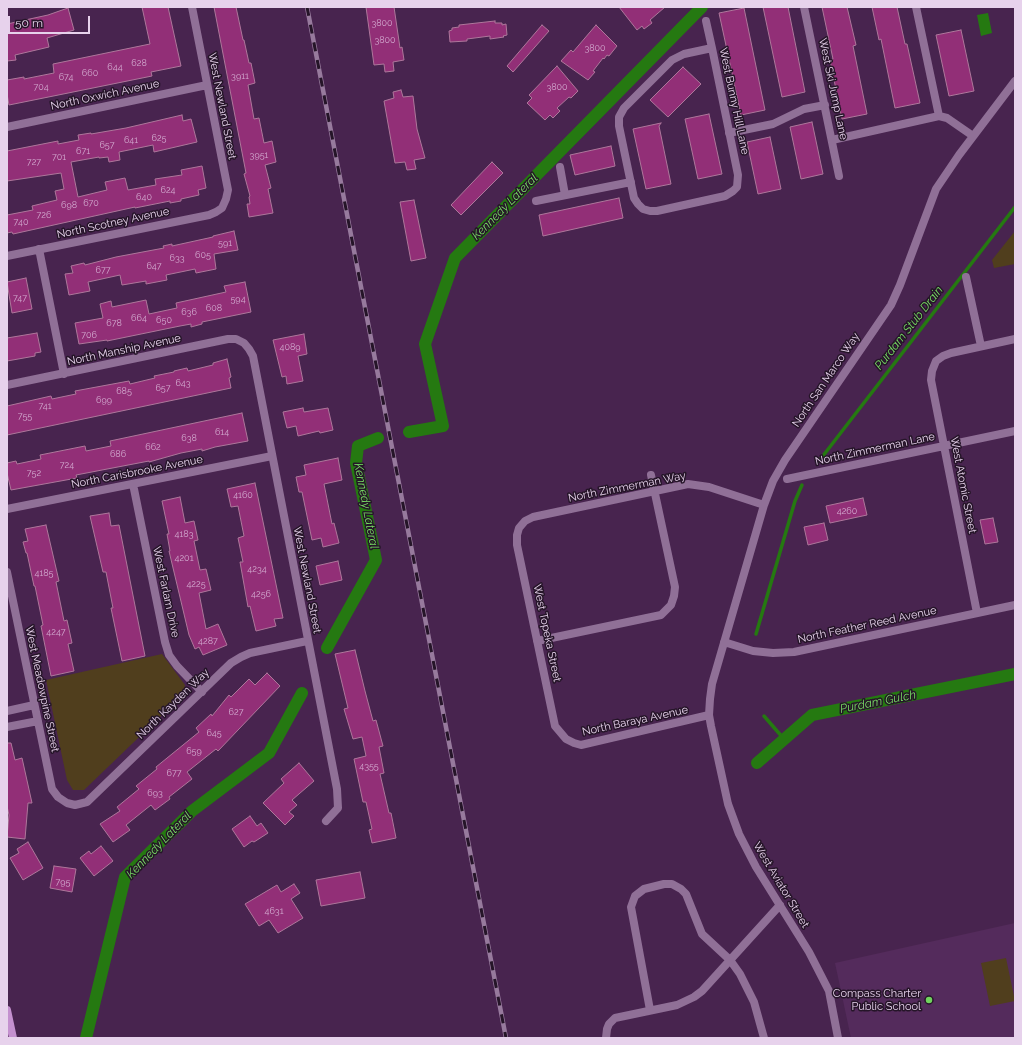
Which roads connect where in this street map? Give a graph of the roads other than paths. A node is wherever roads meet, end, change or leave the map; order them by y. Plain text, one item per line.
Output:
1 (192, 7) edge
2 (804, 7) edge
3 (916, 7) edge
4 (706, 21) dead end
5 (712, 48) junction
6 (1015, 81) edge
7 (207, 85) junction
8 (825, 105) junction
9 (939, 116) junction
10 (7, 127) edge
11 (729, 133) junction
12 (973, 136) junction
13 (832, 140) junction
14 (560, 167) dead end
15 (839, 176) dead end
16 (631, 182) junction
17 (565, 195) junction
18 (536, 201) dead end
19 (222, 208) joint
20 (39, 249) junction
21 (7, 256) edge
22 (966, 278) dead end
23 (1015, 339) edge
24 (244, 342) joint
25 (981, 346) junction
26 (64, 374) junction
27 (7, 385) edge
28 (1015, 431) edge
29 (945, 446) junction
30 (272, 456) junction
31 (651, 475) dead end
32 (787, 479) dead end
33 (133, 484) junction
34 (655, 491) junction
35 (764, 505) junction
36 (7, 509) edge
37 (519, 528) joint
38 (7, 572) edge
39 (1015, 605) edge
40 (977, 613) junction
41 (307, 641) junction
42 (537, 641) junction
43 (724, 642) junction
44 (202, 692) junction
45 (34, 705) junction
46 (7, 711) edge
47 (709, 715) junction
48 (38, 721) junction
49 (7, 727) edge
50 (566, 739) joint
51 (67, 804) joint
52 (326, 821) dead end
53 (780, 906) junction
54 (730, 960) junction
55 (7, 1010) edge
56 (650, 1010) junction
57 (13, 1038) edge
58 (606, 1038) edge
59 (764, 1038) edge
60 (838, 1038) edge

1 - 7 street, West Newland Street
2 - 8 street, West Ski Jump Lane
3 - 9 street
4 - 5 street, West Bunny Hill Lane
5 - 11 street, West Bunny Hill Lane
5 - 16 street
6 - 12 street, North San Marco Way
7 - 10 street, North Oxwich Avenue
7 - 19 street, West Newland Street
8 - 11 street
8 - 13 street, West Ski Jump Lane
9 - 12 street
9 - 13 street
11 - 16 street, West Bunny Hill Lane
12 - 35 street, North San Marco Way
13 - 15 street, West Ski Jump Lane
14 - 17 street
16 - 17 street
17 - 18 street
19 - 20 street, North Scotney Avenue
20 - 21 street, North Scotney Avenue
20 - 26 street
22 - 25 street
23 - 25 street
24 - 26 street, North Manship Avenue
24 - 30 street, West Newland Street
25 - 29 street, West Atomic Street
26 - 27 street, North Manship Avenue
28 - 29 street, North Zimmerman Lane
29 - 32 street, North Zimmerman Lane
29 - 40 street, West Atomic Street
30 - 33 street, North Carisbrooke Avenue
30 - 41 street, West Newland Street
31 - 34 street
33 - 36 street, North Carisbrooke Avenue
33 - 44 street, West Farlam Drive
34 - 35 street, North Zimmerman Way
34 - 37 street, North Zimmerman Way
34 - 42 street
35 - 43 street, North San Marco Way
37 - 42 street, West Topeka Street
38 - 45 street, West Meadowpine Street
39 - 40 street, North Feather Reed Avenue
40 - 43 street, North Feather Reed Avenue
41 - 44 street, North Kayden Way
41 - 52 street, West Newland Street
42 - 50 street, West Topeka Street
43 - 47 street, North San Marco Way
44 - 51 street, North Kayden Way
45 - 46 street
45 - 48 street, West Meadowpine Street
47 - 50 street, North Baraya Avenue
47 - 53 street, West Aviator Street
48 - 49 street
48 - 51 street, West Meadowpine Street
53 - 54 street
53 - 60 street, West Aviator Street
54 - 56 street
54 - 56 street
54 - 59 street
55 - 57 street
56 - 58 street

